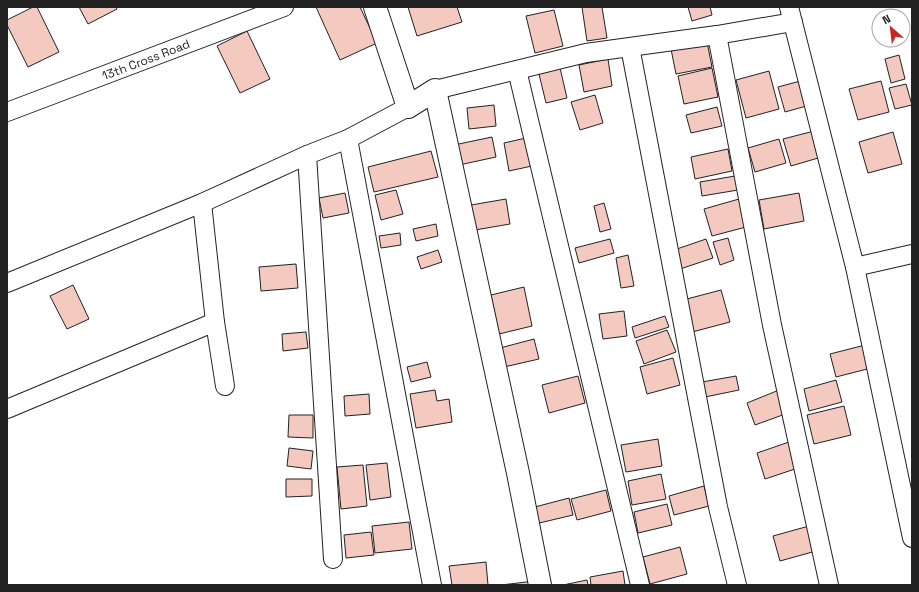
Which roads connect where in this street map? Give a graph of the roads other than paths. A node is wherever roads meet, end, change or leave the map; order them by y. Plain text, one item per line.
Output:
1 (284, 7) edge
2 (375, 7) edge
3 (791, 14) edge
4 (717, 35) junction
5 (630, 47) junction
6 (517, 70) junction
7 (435, 90) junction
8 (408, 107) junction
9 (7, 112) edge
10 (348, 140) junction
11 (307, 155) junction
12 (202, 203) junction
13 (912, 254) edge
14 (855, 267) junction
15 (7, 283) edge
16 (215, 322) junction
17 (226, 386) dead end
18 (7, 409) edge
19 (912, 538) edge
20 (333, 559) dead end
21 (432, 585) edge
22 (540, 585) edge
23 (640, 585) edge
24 (737, 585) edge
25 (829, 585) edge

1 - 9 street, 13th Cross Road
2 - 8 street
3 - 4 street
3 - 14 street
4 - 5 street
4 - 25 street
5 - 6 street
5 - 24 street
6 - 7 street
6 - 23 street
7 - 8 street
7 - 22 street
8 - 10 street
10 - 11 street
10 - 21 street
11 - 12 street
11 - 20 street
12 - 15 street
12 - 16 street
13 - 14 street
14 - 19 street
16 - 17 street
16 - 18 street

